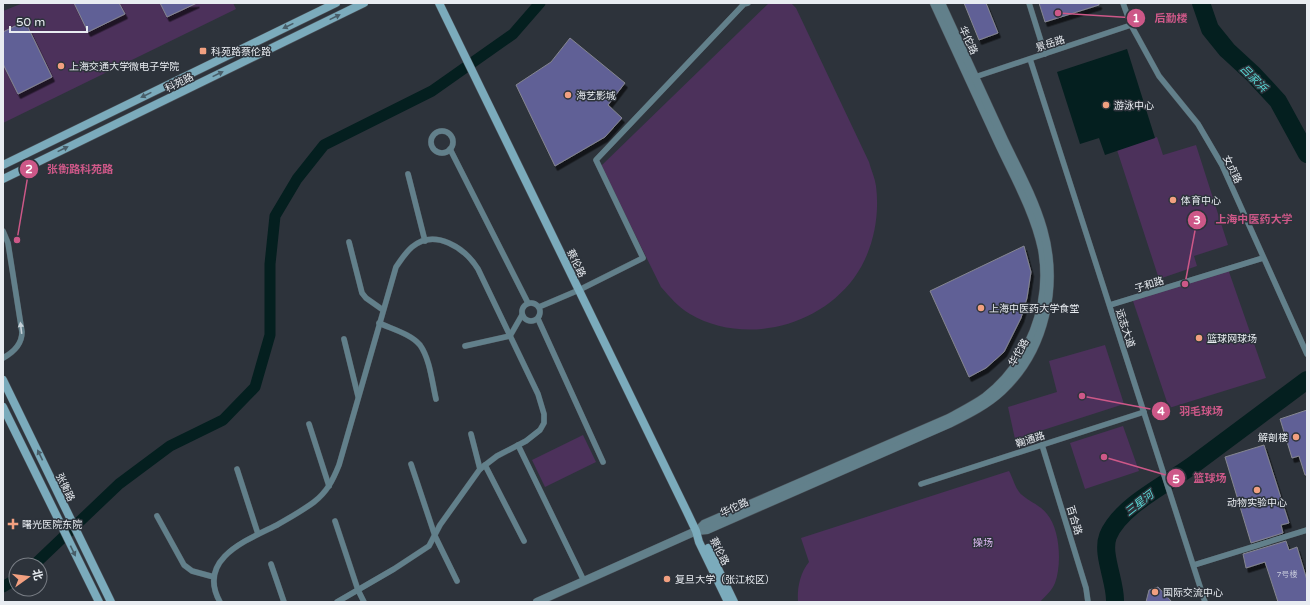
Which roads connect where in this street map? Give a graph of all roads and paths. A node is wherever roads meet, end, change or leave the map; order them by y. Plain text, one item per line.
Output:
1 (336, 3) edge
2 (364, 3) edge
3 (438, 3) edge
4 (748, 3) edge
5 (934, 3) edge
6 (941, 3) edge
7 (1029, 3) edge
8 (1123, 3) edge
9 (1131, 25) junction
10 (1045, 54) junction
11 (1030, 59) junction
12 (975, 77) junction
13 (450, 149) dead end
14 (3, 165) edge
15 (408, 174) dead end
16 (3, 179) edge
17 (3, 231) edge
18 (425, 241) junction
19 (349, 242) dead end
20 (1263, 258) junction
21 (579, 290) junction
22 (528, 303) junction
23 (1110, 305) junction
24 (539, 307) junction
25 (383, 310) junction
26 (522, 315) junction
27 (538, 318) junction
28 (379, 323) junction
29 (510, 336) junction
30 (344, 339) dead end
31 (465, 346) dead end
32 (1307, 354) edge
33 (3, 358) edge
34 (3, 380) edge
35 (358, 396) junction
36 (436, 398) dead end
37 (3, 407) edge
38 (1144, 412) junction
39 (309, 424) dead end
40 (471, 434) dead end
41 (518, 445) junction
42 (1042, 445) junction
43 (603, 462) dead end
44 (411, 464) dead end
45 (485, 465) junction
46 (237, 469) dead end
47 (480, 470) junction
48 (921, 484) dead end
49 (329, 486) junction
50 (157, 516) dead end
51 (335, 521) dead end
52 (1307, 530) edge
53 (696, 531) junction
54 (258, 534) junction
55 (435, 536) junction
56 (524, 541) dead end
57 (271, 564) dead end
58 (1194, 565) junction
59 (214, 577) junction
60 (457, 581) dead end
61 (584, 581) junction
62 (358, 590) junction
63 (99, 602) edge
64 (111, 602) edge
65 (220, 602) edge
66 (284, 602) edge
67 (337, 602) edge
68 (364, 602) edge
69 (537, 602) edge
70 (728, 602) edge
71 (734, 602) edge
72 (1088, 602) edge
73 (1205, 602) edge

1 -> 14 street, 科苑路
16 -> 2 street, 科苑路
3 - 21 street, 蔡伦路
4 - 21 lane
5 - 53 street, 华佗路
6 - 12 street, 华佗路
7 - 10 lane
8 - 9 lane, 女贞路
9 - 10 lane, 景岳路
9 - 20 lane, 女贞路
10 - 11 lane, 景岳路
11 - 12 lane, 景岳路
11 - 23 lane, 远志大道
12 - 53 street, 华佗路
13 - 22 lane
15 - 18 lane
33 -> 17 lane
18 - 25 lane
18 - 29 lane
19 - 25 lane
20 - 23 lane, 子和路
20 - 32 lane, 女贞路
21 - 24 lane
21 - 53 street, 蔡伦路
22 - 24 lane
22 - 26 lane
23 - 38 lane, 远志大道
24 - 27 lane
25 - 28 lane
26 - 27 lane
26 - 29 lane
27 - 43 lane
28 - 35 lane
28 - 36 lane
29 - 31 lane
29 - 41 lane
30 - 35 lane
64 -> 34 street, 张衡路
35 - 49 lane
37 -> 63 street
38 - 42 lane, 鞠通路
38 - 58 lane, 远志大道
39 - 49 lane
40 - 47 lane
41 - 45 lane
41 - 61 lane
42 - 48 lane, 鞠通路
42 - 72 lane, 百合路
44 - 55 lane
45 - 47 lane
45 - 56 lane
46 - 54 lane
47 - 55 lane
49 - 54 lane
50 - 59 lane
51 - 62 lane
52 - 58 lane
53 - 61 street, 华佗路
53 - 70 street, 蔡伦路
53 - 71 street, 蔡伦路
54 - 59 lane
55 - 60 lane
55 - 62 lane
57 - 66 lane
58 - 73 lane, 远志大道
59 - 65 lane
61 - 69 street, 华佗路
62 - 67 lane
62 - 68 lane

